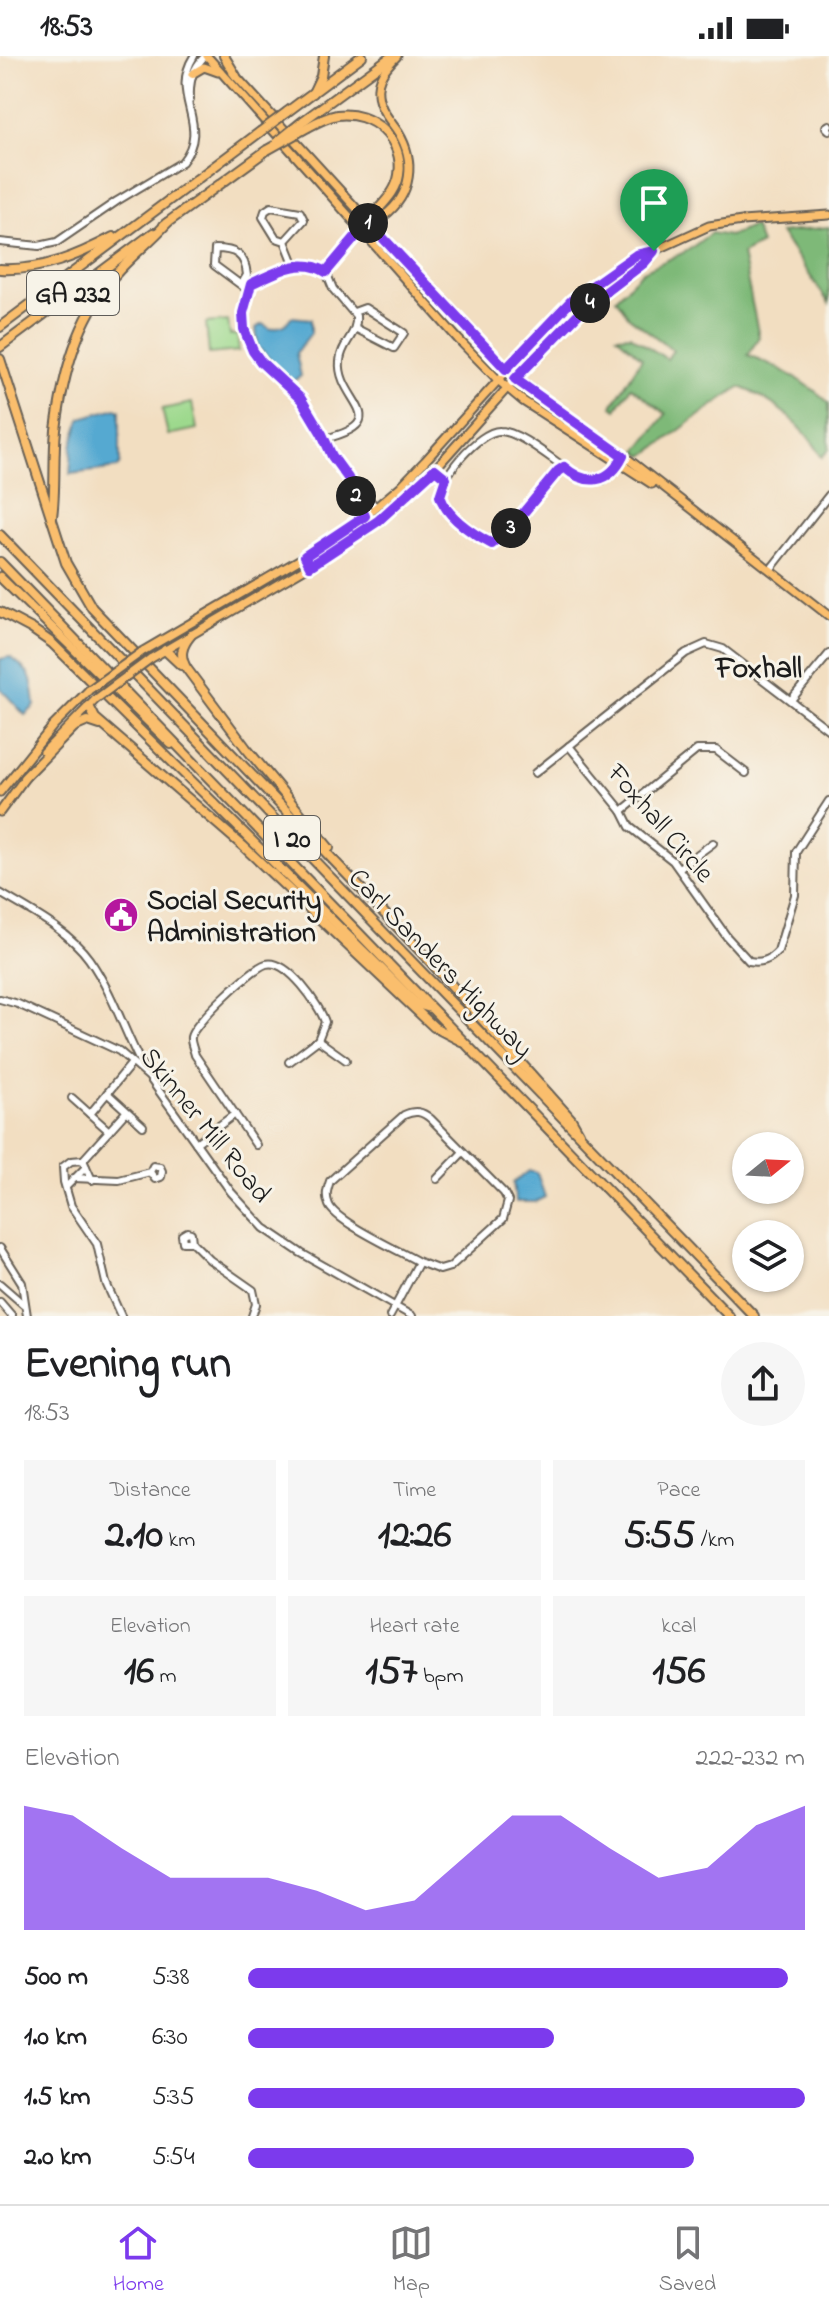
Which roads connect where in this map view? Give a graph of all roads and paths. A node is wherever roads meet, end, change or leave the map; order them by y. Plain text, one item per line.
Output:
1 (194, 56) edge
2 (206, 56) edge
3 (221, 56) edge
4 (324, 56) edge
5 (362, 56) edge
6 (395, 56) edge
7 (192, 74) junction
8 (234, 80) junction
9 (313, 93) junction
10 (190, 108) junction
11 (305, 124) junction
12 (829, 215) edge
13 (167, 223) junction
14 (365, 226) junction
15 (131, 227) junction
16 (285, 241) junction
17 (0, 242) edge
18 (654, 251) junction
19 (295, 266) junction
20 (0, 269) edge
21 (326, 272) junction
22 (241, 285) junction
23 (249, 291) junction
24 (354, 312) junction
25 (0, 327) edge
26 (357, 329) junction
27 (0, 347) edge
28 (0, 359) edge
29 (506, 369) junction
30 (515, 379) junction
31 (498, 380) junction
32 (507, 387) junction
33 (324, 439) junction
34 (623, 456) junction
35 (619, 465) junction
36 (564, 467) junction
37 (435, 469) junction
38 (348, 478) junction
39 (446, 478) junction
40 (829, 495) edge
41 (674, 498) junction
42 (376, 507) junction
43 (365, 516) junction
44 (51, 521) junction
45 (0, 535) edge
46 (305, 556) junction
47 (0, 562) edge
48 (310, 566) junction
49 (770, 570) junction
50 (0, 577) edge
51 (0, 612) edge
52 (829, 616) edge
53 (191, 635) junction
54 (155, 643) junction
55 (165, 650) junction
56 (829, 654) edge
57 (88, 691) junction
58 (791, 700) junction
59 (89, 706) junction
60 (222, 715) junction
61 (105, 727) junction
62 (829, 730) edge
63 (569, 746) junction
64 (193, 761) junction
65 (535, 773) dead end
66 (746, 773) dead end
67 (24, 778) junction
68 (0, 792) edge
69 (829, 801) edge
70 (622, 811) junction
71 (0, 812) edge
72 (713, 843) dead end
73 (339, 865) junction
74 (679, 868) junction
75 (0, 893) edge
76 (0, 999) edge
77 (434, 1009) junction
78 (129, 1039) junction
79 (318, 1040) junction
80 (467, 1045) junction
81 (119, 1051) junction
82 (346, 1060) dead end
83 (289, 1062) dead end
84 (132, 1063) junction
85 (149, 1077) junction
86 (107, 1093) junction
87 (72, 1098) dead end
88 (126, 1112) junction
89 (90, 1114) junction
90 (235, 1114) junction
91 (143, 1126) dead end
92 (109, 1131) junction
93 (584, 1142) junction
94 (196, 1143) junction
95 (256, 1145) dead end
96 (463, 1152) junction
97 (84, 1164) junction
98 (150, 1172) dead end
99 (74, 1178) junction
100 (437, 1179) dead end
101 (92, 1180) junction
102 (66, 1187) junction
103 (192, 1242) dead end
104 (0, 1248) edge
105 (419, 1262) junction
106 (0, 1284) edge
107 (0, 1302) edge
108 (23, 1304) junction
109 (394, 1307) junction
110 (12, 1316) edge
111 (27, 1316) edge
112 (120, 1316) edge
113 (252, 1316) edge
114 (390, 1316) edge
115 (412, 1316) edge
116 (729, 1316) edge
117 (754, 1316) edge

1 - 10 street
2 - 7 street
2 - 8 main road
3 - 8 highway
4 - 9 highway
5 - 9 highway, GA 232
6 - 11 highway
6 - 14 main road
7 - 8 main road
7 - 10 street
8 - 14 main road
9 - 15 highway, GA 232, bridge
10 - 17 street
11 - 13 highway, GA 232, bridge
11 - 14 highway
12 - 18 main road
13 - 27 highway, GA 232
13 - 44 highway
14 - 21 street
14 - 29 main road
14 - 31 main road
15 - 20 highway
15 - 25 highway, GA 232
16 - 16 street
16 - 19 street
18 - 29 main road
18 - 30 main road
19 - 21 street
19 - 23 street
21 - 24 street
22 - 22 street
22 - 23 street
23 - 33 street
24 - 26 street
24 - 26 street
26 - 33 street
28 - 44 highway
29 - 30 main road
29 - 31 main road
30 - 32 main road
30 - 34 main road
31 - 32 main road
31 - 42 main road
32 - 35 main road
32 - 37 main road
33 - 38 street
34 - 35 street
34 - 41 main road
35 - 36 street
35 - 41 main road
36 - 39 street
36 - 39 street
37 - 39 street
37 - 48 main road
38 - 42 street
38 - 43 street
40 - 49 street
41 - 49 main road
42 - 43 main road
43 - 46 main road
44 - 73 highway
45 - 93 highway, Carl Sanders Highway / I 20
46 - 48 main road
46 - 54 main road
47 - 64 highway, Carl Sanders Highway / I 20
48 - 53 main road
49 - 52 main road
50 - 64 highway
51 - 77 highway
53 - 55 main road
53 - 60 highway
54 - 55 main road
54 - 57 main road, bridge
55 - 59 main road, bridge
55 - 60 highway
56 - 58 street
57 - 59 main road
57 - 68 main road
58 - 62 street
58 - 63 street
59 - 61 highway
59 - 67 main road
60 - 73 highway
61 - 67 highway
61 - 80 highway
63 - 65 street
63 - 70 street, Foxhall Circle
64 - 77 highway, Carl Sanders Highway / I 20
66 - 70 street
67 - 71 main road
69 - 74 street, Foxhall Circle
70 - 74 street, Foxhall Circle
72 - 74 street
73 - 93 highway
75 - 78 street
76 - 81 street, Skinner Mill Road
77 - 80 highway, Carl Sanders Highway / I 20
78 - 81 street
78 - 85 street
79 - 82 street
79 - 83 street
79 - 90 street
80 - 116 highway, Carl Sanders Highway / I 20
81 - 84 street, Skinner Mill Road
84 - 85 street, Skinner Mill Road
84 - 86 street
85 - 94 street, Skinner Mill Road
86 - 88 street
86 - 89 street
87 - 89 street
88 - 91 street
88 - 92 street
89 - 92 street
90 - 94 street
90 - 95 street
92 - 97 street
93 - 117 highway, Carl Sanders Highway / I 20
94 - 109 street, Skinner Mill Road
96 - 100 street
96 - 105 street
96 - 105 street
97 - 99 street
97 - 101 street
97 - 102 street
98 - 101 street
99 - 101 street
99 - 102 street
102 - 112 street
103 - 113 street
104 - 108 street
105 - 109 street
106 - 108 street
107 - 110 street
108 - 111 street
109 - 114 street
109 - 115 street, Skinner Mill Road

